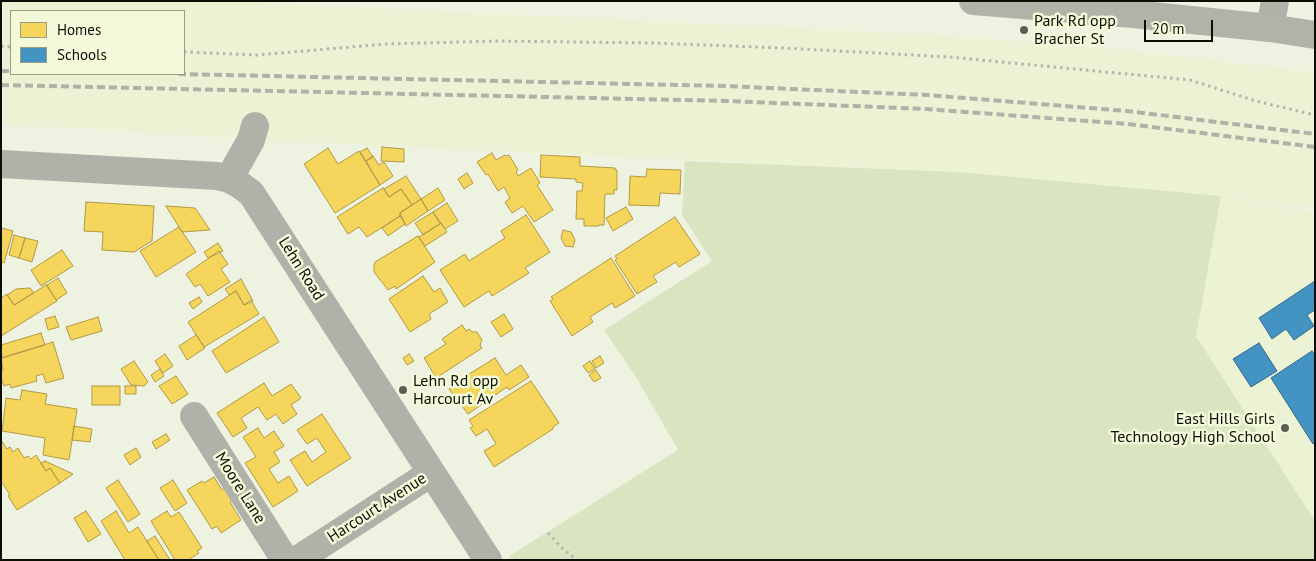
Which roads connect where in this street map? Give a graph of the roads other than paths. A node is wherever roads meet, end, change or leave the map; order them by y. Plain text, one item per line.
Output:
1 (973, 1) edge
2 (1275, 1) edge
3 (1270, 28) junction
4 (1315, 35) edge
5 (256, 126) dead end
6 (1, 164) edge
7 (229, 179) junction
8 (194, 416) dead end
9 (431, 473) junction
10 (285, 560) edge
11 (296, 560) edge
12 (488, 560) edge

1 - 3 main road
2 - 3 street
3 - 4 main road
5 - 7 street
6 - 7 street, Lehn Road
7 - 9 street, Lehn Road
8 - 10 street, Moore Lane
9 - 11 street, Harcourt Avenue
9 - 12 street, Lehn Road

